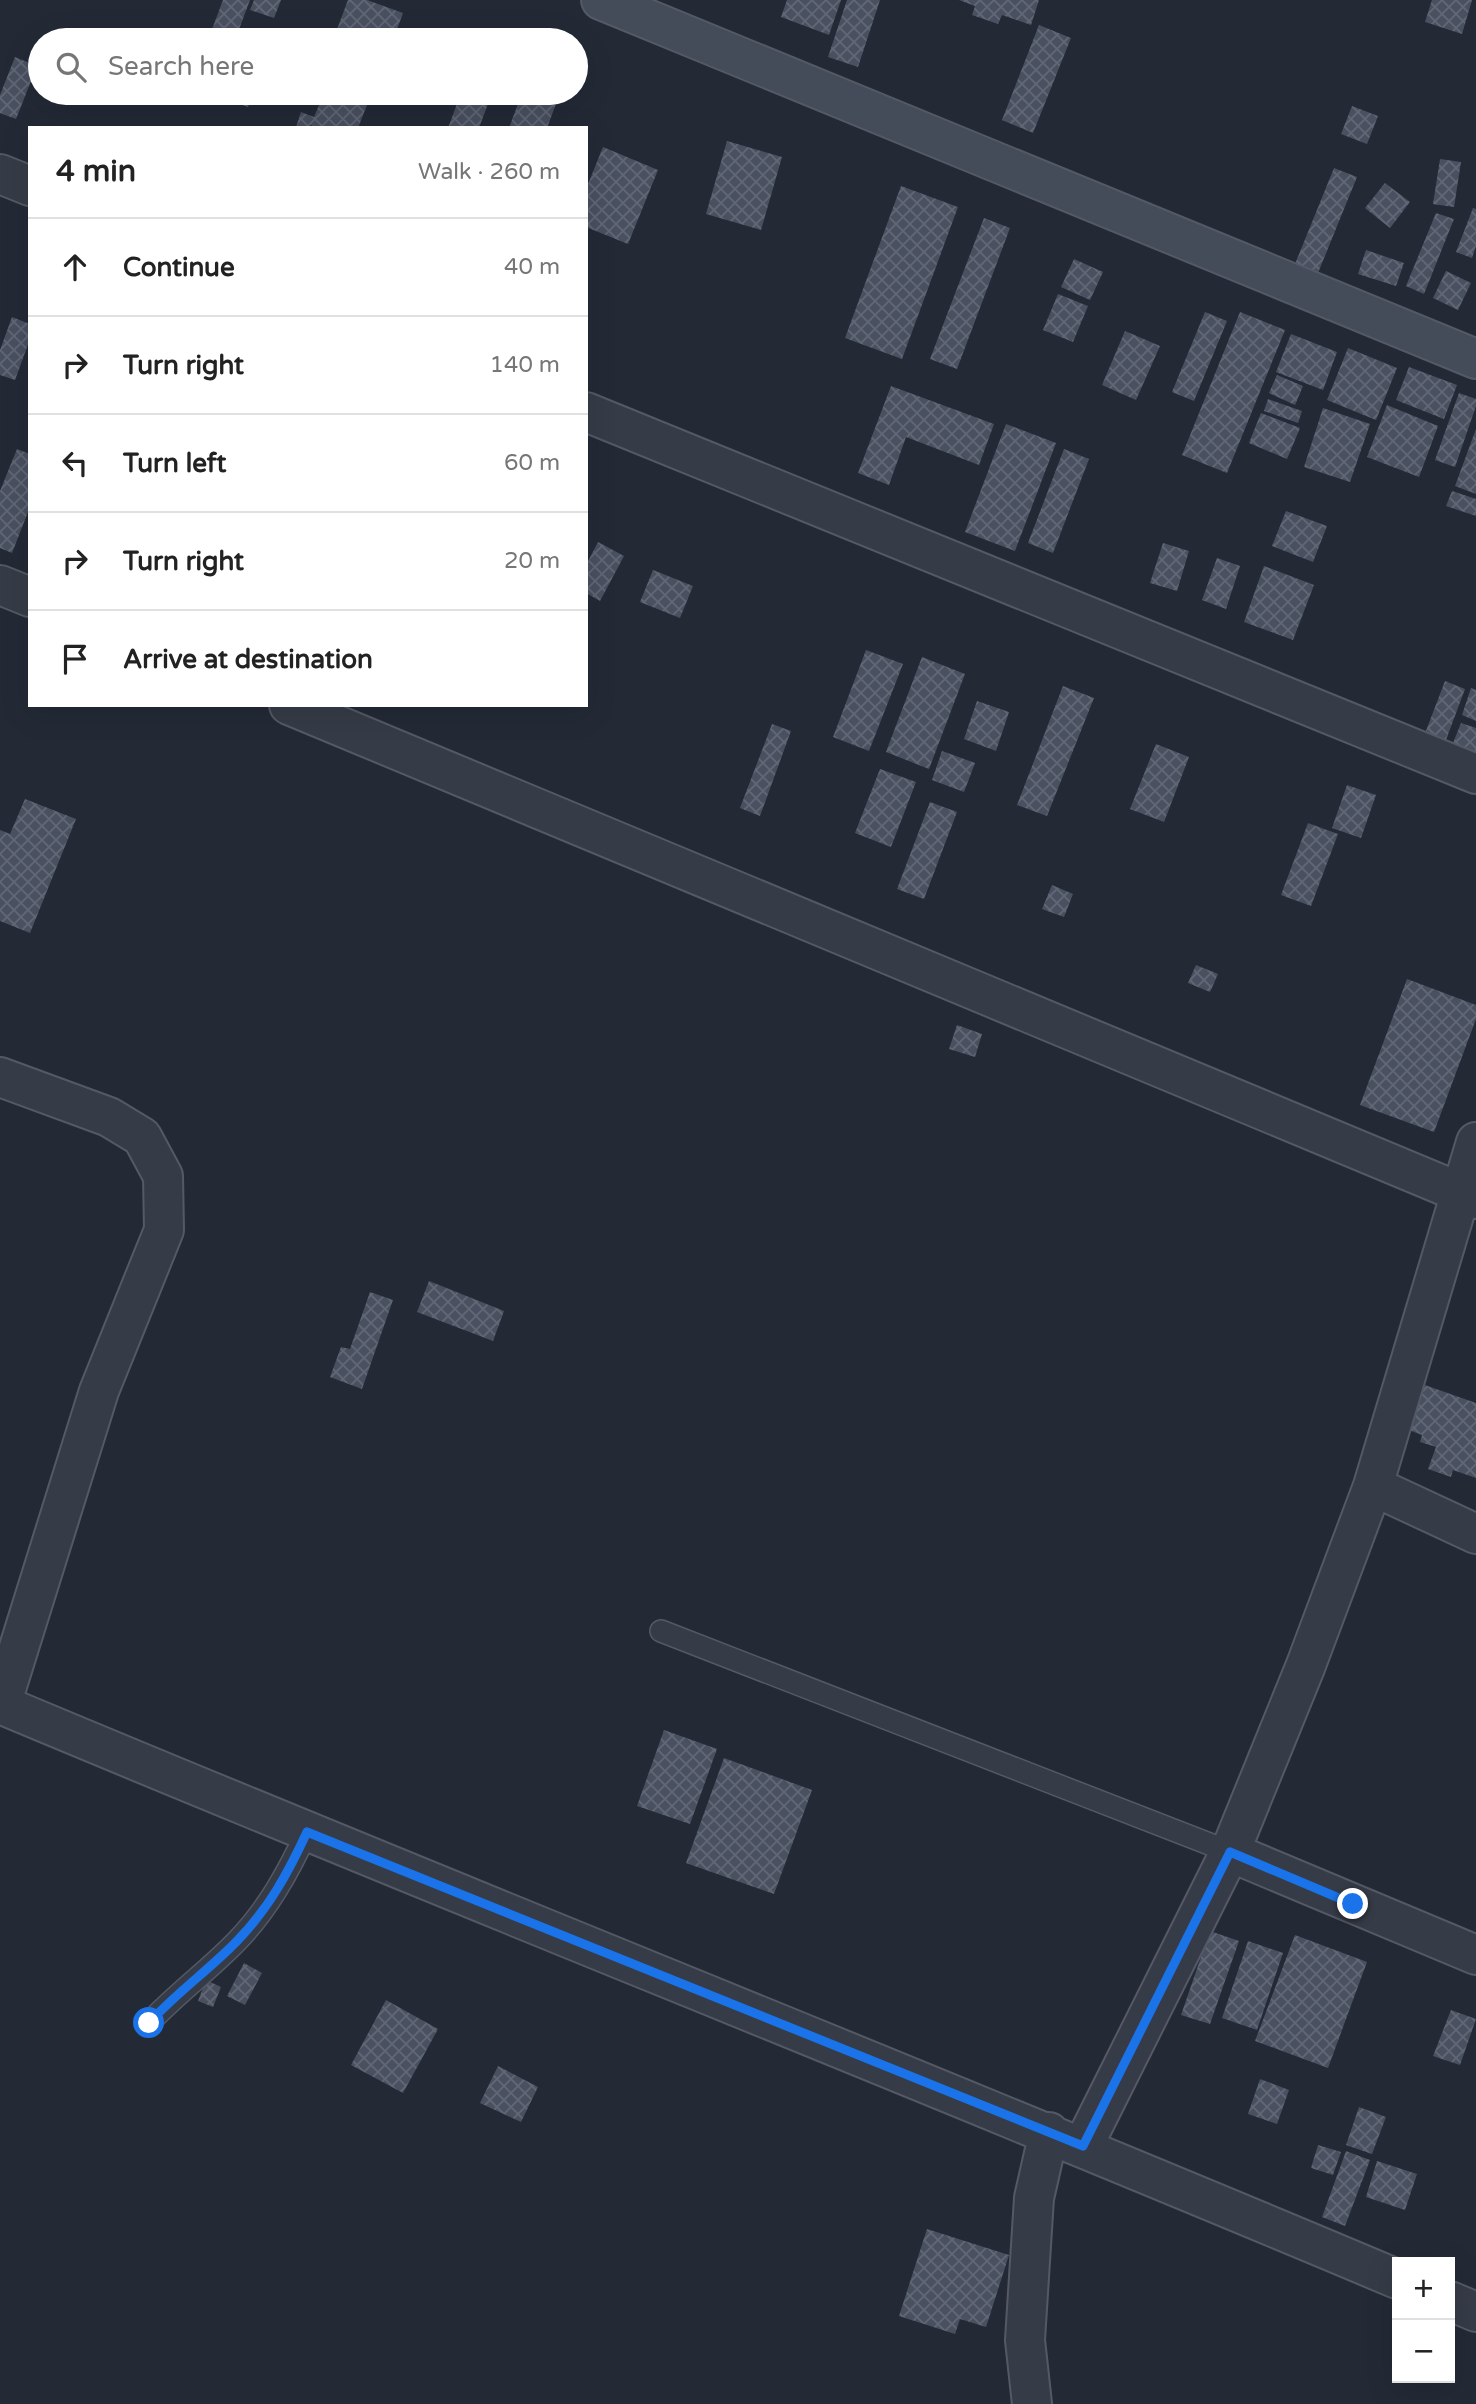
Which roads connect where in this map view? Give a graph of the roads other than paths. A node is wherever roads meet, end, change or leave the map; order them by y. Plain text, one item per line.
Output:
1 (601, 0) edge
2 (0, 174) edge
3 (28, 185) edge
4 (1476, 359) edge
5 (588, 413) edge
6 (0, 585) edge
7 (28, 596) edge
8 (294, 707) edge
9 (1476, 774) edge
10 (0, 1077) edge
11 (1476, 1142) edge
12 (1469, 1196) edge
13 (1373, 1486) junction
14 (1476, 1534) edge
15 (661, 1630) dead end
16 (1, 1705) edge
17 (307, 1832) junction
18 (1230, 1852) junction
19 (1476, 1955) edge
20 (149, 2023) dead end
21 (1066, 2139) junction
22 (1392, 2276) edge
23 (1455, 2303) edge
24 (1476, 2312) edge
25 (1032, 2404) edge

1 - 4 street
2 - 3 street
5 - 9 street
6 - 7 street
8 - 12 street
10 - 16 street
11 - 12 street
12 - 13 street
13 - 14 street
13 - 18 street
15 - 18 lane
16 - 17 street
17 - 20 lane
17 - 21 street
18 - 19 street
18 - 21 street
21 - 22 street
21 - 25 street
23 - 24 street

